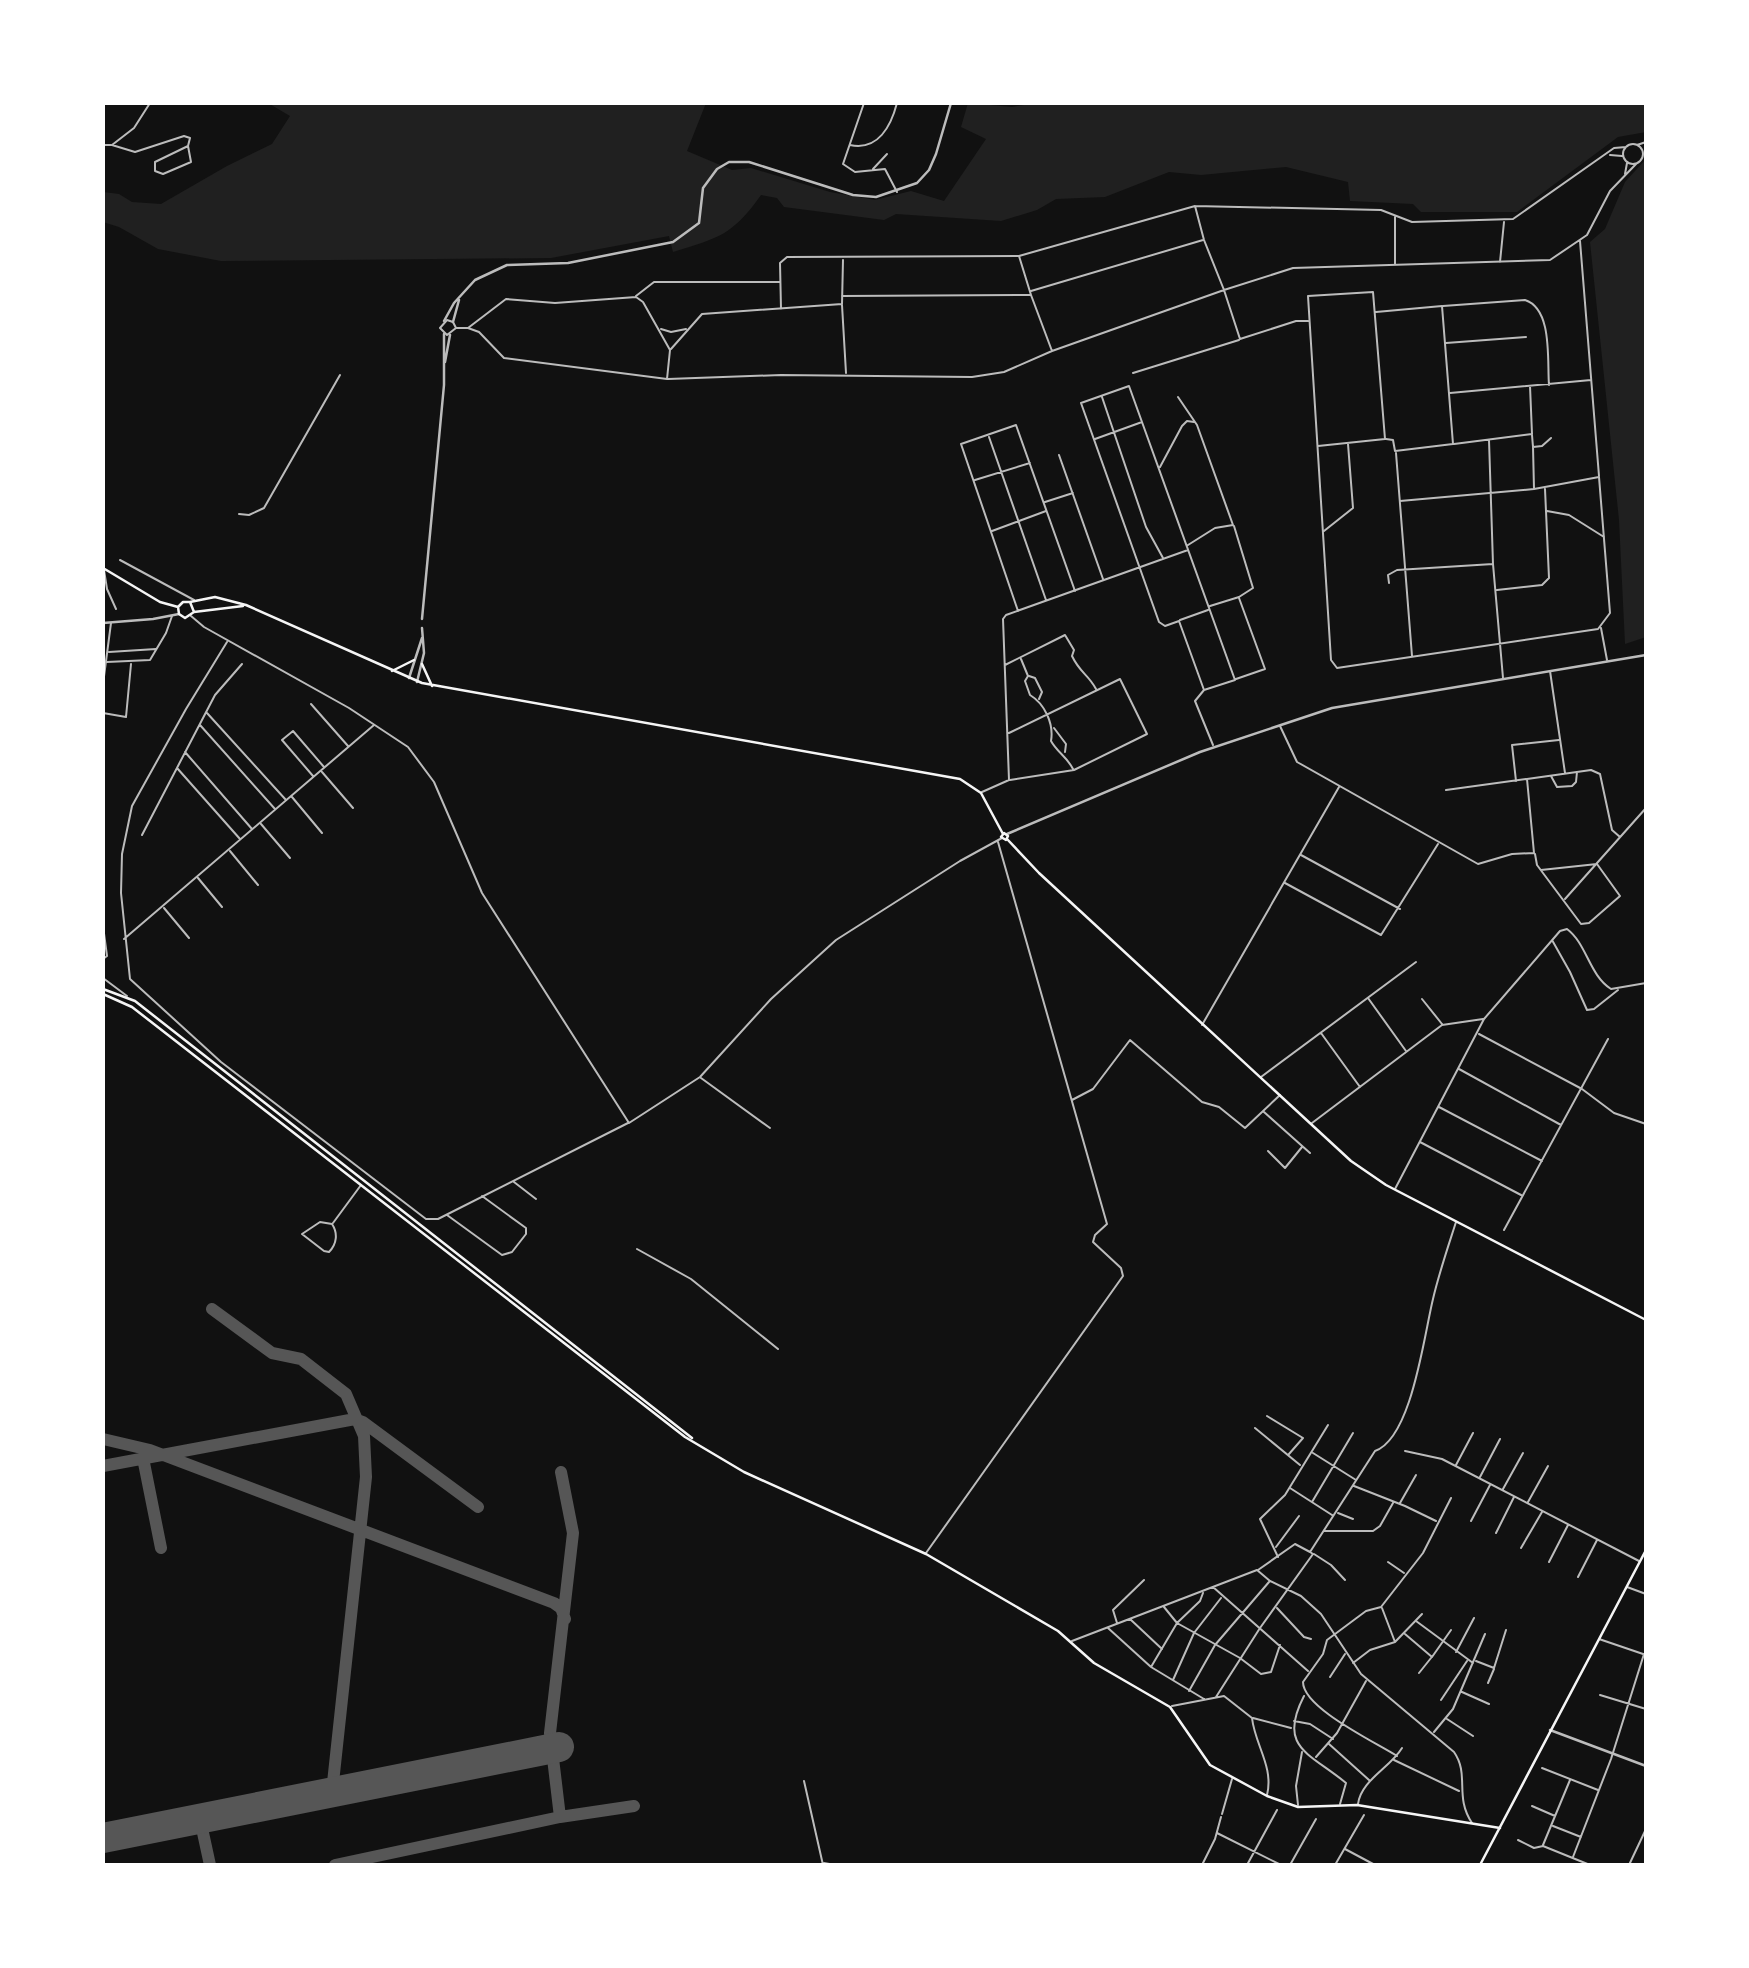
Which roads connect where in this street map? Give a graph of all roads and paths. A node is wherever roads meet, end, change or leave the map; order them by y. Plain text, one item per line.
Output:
1 (150, 103) edge
2 (864, 103) edge
3 (897, 103) edge
4 (951, 103) edge
5 (1646, 142) edge
6 (103, 145) edge
7 (112, 145) junction
8 (849, 145) junction
9 (1636, 145) junction
10 (188, 146) junction
11 (1626, 147) junction
12 (1646, 151) edge
13 (887, 154) dead end
14 (1609, 155) junction
15 (1643, 155) junction
16 (1623, 156) junction
17 (1627, 162) junction
18 (1637, 163) junction
19 (873, 169) junction
20 (1625, 176) junction
21 (897, 192) junction
22 (1195, 206) junction
23 (1395, 216) junction
24 (1504, 220) junction
25 (1204, 240) junction
26 (1580, 240) junction
27 (1019, 256) junction
28 (843, 259) junction
29 (1500, 262) junction
30 (1395, 265) junction
31 (780, 282) junction
32 (1224, 290) junction
33 (1030, 291) junction
34 (1031, 295) junction
35 (460, 296) junction
36 (842, 296) junction
37 (636, 297) junction
38 (842, 304) junction
39 (1442, 306) junction
40 (781, 309) junction
41 (1375, 312) junction
42 (444, 321) junction
43 (1310, 321) junction
44 (453, 322) junction
45 (456, 328) junction
46 (468, 328) junction
47 (660, 329) junction
48 (686, 329) junction
49 (444, 334) junction
50 (450, 335) junction
51 (1526, 337) dead end
52 (1240, 340) junction
53 (1445, 343) junction
54 (670, 350) junction
55 (1052, 351) junction
56 (444, 365) junction
57 (1133, 373) dead end
58 (340, 375) dead end
59 (846, 375) junction
60 (667, 379) junction
61 (1592, 380) junction
62 (1549, 385) junction
63 (1530, 386) junction
64 (1449, 393) junction
65 (1102, 396) junction
66 (1178, 397) dead end
67 (1142, 422) junction
68 (1197, 425) junction
69 (1115, 432) junction
70 (1532, 434) junction
71 (989, 435) junction
72 (1551, 438) dead end
73 (1094, 439) junction
74 (1385, 439) junction
75 (1489, 440) junction
76 (1348, 443) junction
77 (1453, 444) junction
78 (1318, 446) junction
79 (1533, 447) junction
80 (1395, 452) junction
81 (1059, 455) dead end
82 (1030, 463) junction
83 (1159, 468) junction
84 (1001, 471) junction
85 (1599, 477) junction
86 (974, 481) junction
87 (1545, 488) junction
88 (1534, 489) junction
89 (1073, 494) junction
90 (1489, 494) junction
91 (1399, 501) junction
92 (1044, 502) junction
93 (1046, 511) junction
94 (1546, 511) junction
95 (239, 514) dead end
96 (1019, 522) junction
97 (1233, 525) junction
98 (991, 531) junction
99 (1324, 531) junction
100 (1604, 537) junction
101 (1187, 545) junction
102 (1189, 550) junction
103 (1164, 558) junction
104 (120, 560) dead end
105 (1493, 564) junction
106 (1141, 566) junction
107 (104, 568) edge
108 (1404, 569) junction
109 (1104, 580) junction
110 (1389, 583) dead end
111 (105, 590) edge
112 (1496, 590) junction
113 (1075, 591) junction
114 (1239, 597) junction
115 (195, 600) junction
116 (1046, 601) junction
117 (190, 602) junction
118 (246, 605) junction
119 (178, 607) junction
120 (1209, 608) junction
121 (116, 609) dead end
122 (1018, 611) junction
123 (179, 614) junction
124 (193, 614) junction
125 (172, 616) junction
126 (422, 619) dead end
127 (1180, 621) junction
128 (103, 622) edge
129 (111, 622) junction
130 (1601, 626) junction
131 (422, 628) dead end
132 (422, 638) junction
133 (228, 640) junction
134 (1500, 644) junction
135 (103, 649) edge
136 (156, 649) junction
137 (108, 651) junction
138 (1646, 655) edge
139 (1412, 657) junction
140 (1021, 658) junction
141 (414, 660) junction
142 (1607, 661) junction
143 (107, 662) junction
144 (131, 663) junction
145 (242, 664) dead end
146 (422, 664) junction
147 (1004, 665) junction
148 (1550, 670) junction
149 (392, 671) junction
150 (104, 674) edge
151 (1028, 676) junction
152 (409, 678) junction
153 (1503, 678) junction
154 (1235, 680) junction
155 (417, 682) junction
156 (103, 684) edge
157 (432, 685) junction
158 (1097, 690) junction
159 (1204, 690) junction
160 (1039, 700) junction
161 (311, 704) dead end
162 (206, 712) junction
163 (103, 713) edge
164 (1046, 715) junction
165 (200, 724) junction
166 (375, 724) junction
167 (1280, 725) junction
168 (1053, 727) junction
169 (1007, 734) junction
170 (1559, 739) junction
171 (348, 747) junction
172 (1214, 747) junction
173 (185, 751) junction
174 (1065, 754) junction
175 (177, 768) junction
176 (324, 768) junction
177 (1074, 770) junction
178 (321, 771) junction
179 (1576, 772) junction
180 (1565, 773) junction
181 (1551, 775) junction
182 (314, 777) junction
183 (1527, 779) junction
184 (1009, 780) junction
185 (1516, 781) junction
186 (1339, 787) junction
187 (1446, 790) dead end
188 (981, 793) junction
189 (291, 797) junction
190 (286, 801) junction
191 (353, 808) dead end
192 (1646, 808) edge
193 (276, 810) junction
194 (260, 823) junction
195 (252, 830) junction
196 (322, 833) dead end
197 (142, 835) dead end
198 (1003, 837) junction
199 (1620, 837) junction
200 (241, 840) junction
201 (1438, 844) junction
202 (230, 850) junction
203 (1534, 853) junction
204 (1300, 855) junction
205 (290, 858) dead end
206 (1597, 864) junction
207 (1542, 870) junction
208 (197, 878) junction
209 (1284, 883) junction
210 (258, 885) dead end
211 (1564, 900) junction
212 (163, 907) junction
213 (222, 907) dead end
214 (1400, 909) junction
215 (103, 926) edge
216 (189, 938) dead end
217 (124, 939) junction
218 (1551, 939) junction
219 (103, 950) edge
220 (107, 956) junction
221 (103, 959) edge
222 (1416, 962) dead end
223 (103, 978) edge
224 (1646, 983) edge
225 (103, 989) edge
226 (1619, 989) junction
227 (103, 995) edge
228 (127, 996) junction
229 (1368, 997) junction
230 (1422, 999) dead end
231 (1484, 1019) junction
232 (1202, 1025) junction
233 (1443, 1025) junction
234 (1320, 1032) junction
235 (1477, 1033) junction
236 (1608, 1039) dead end
237 (1407, 1052) junction
238 (1458, 1069) junction
239 (700, 1077) junction
240 (1260, 1078) junction
241 (1360, 1087) junction
242 (1582, 1089) junction
243 (1280, 1095) junction
244 (1071, 1100) junction
245 (1438, 1106) junction
246 (1264, 1111) junction
247 (629, 1123) junction
248 (1311, 1124) junction
249 (1561, 1125) junction
250 (1646, 1125) edge
251 (770, 1128) dead end
252 (1419, 1142) junction
253 (1302, 1146) junction
254 (1268, 1152) dead end
255 (1310, 1153) dead end
256 (1542, 1161) junction
257 (364, 1181) junction
258 (513, 1181) junction
259 (361, 1186) junction
260 (1394, 1189) junction
261 (482, 1196) junction
262 (1523, 1196) junction
263 (536, 1199) dead end
264 (446, 1214) junction
265 (1457, 1221) junction
266 (332, 1224) junction
267 (1504, 1230) dead end
268 (637, 1249) dead end
269 (1646, 1320) edge
270 (778, 1349) dead end
271 (1267, 1416) dead end
272 (1328, 1425) dead end
273 (1255, 1428) dead end
274 (1353, 1433) dead end
275 (1473, 1433) dead end
276 (694, 1440) junction
277 (1500, 1440) dead end
278 (1405, 1451) dead end
279 (1312, 1452) junction
280 (1523, 1453) dead end
281 (1289, 1454) junction
282 (1300, 1466) junction
283 (1334, 1466) junction
284 (1456, 1466) junction
285 (1548, 1466) dead end
286 (1416, 1475) dead end
287 (1480, 1478) junction
288 (1357, 1481) junction
289 (1490, 1484) junction
290 (1354, 1486) junction
291 (1289, 1487) junction
292 (1502, 1490) junction
293 (1514, 1496) junction
294 (1451, 1498) dead end
295 (1311, 1502) junction
296 (1393, 1503) junction
297 (1528, 1503) junction
298 (1400, 1504) junction
299 (1542, 1511) junction
300 (1335, 1514) junction
301 (1299, 1516) dead end
302 (1353, 1519) dead end
303 (1471, 1521) dead end
304 (1437, 1522) junction
305 (1568, 1524) junction
306 (1323, 1531) junction
307 (1496, 1533) dead end
308 (1597, 1539) junction
309 (1276, 1547) junction
310 (1521, 1548) dead end
311 (1646, 1550) edge
312 (1312, 1553) junction
313 (926, 1554) junction
314 (1278, 1558) junction
315 (1640, 1561) junction
316 (1388, 1562) dead end
317 (1549, 1562) dead end
318 (1257, 1570) junction
319 (1405, 1573) junction
320 (1578, 1577) dead end
321 (1143, 1580) dead end
322 (1345, 1580) dead end
323 (1270, 1581) junction
324 (1626, 1586) junction
325 (1213, 1587) junction
326 (1289, 1589) junction
327 (1203, 1592) junction
328 (1646, 1594) edge
329 (1222, 1597) junction
330 (1164, 1607) junction
331 (1276, 1607) junction
332 (1381, 1607) junction
333 (1240, 1613) junction
334 (1422, 1614) dead end
335 (1474, 1618) dead end
336 (1130, 1619) junction
337 (1416, 1621) junction
338 (1117, 1623) junction
339 (1177, 1623) junction
340 (1107, 1628) junction
341 (1260, 1628) junction
342 (1451, 1630) dead end
343 (1506, 1630) dead end
344 (1194, 1633) junction
345 (1335, 1633) junction
346 (1405, 1633) junction
347 (1485, 1634) dead end
348 (1311, 1639) dead end
349 (1598, 1639) junction
350 (1072, 1642) junction
351 (1395, 1642) junction
352 (1444, 1642) junction
353 (1215, 1645) junction
354 (1280, 1645) junction
355 (1163, 1649) junction
356 (1346, 1653) junction
357 (1456, 1653) junction
358 (1645, 1655) edge
359 (1432, 1657) junction
360 (1240, 1658) junction
361 (1468, 1660) junction
362 (1474, 1662) junction
363 (1352, 1664) junction
364 (1151, 1667) junction
365 (1494, 1668) junction
366 (1309, 1672) junction
367 (1419, 1673) dead end
368 (1330, 1677) dead end
369 (1367, 1680) junction
370 (1173, 1681) junction
371 (1489, 1683) dead end
372 (1189, 1691) junction
373 (1461, 1692) junction
374 (1305, 1695) junction
375 (1600, 1695) dead end
376 (1216, 1697) junction
377 (1204, 1700) junction
378 (1441, 1700) dead end
379 (1629, 1702) junction
380 (1489, 1704) dead end
381 (1170, 1707) junction
382 (1646, 1709) edge
383 (1252, 1718) junction
384 (1447, 1719) junction
385 (1293, 1721) junction
386 (1343, 1724) junction
387 (1292, 1728) junction
388 (1550, 1730) junction
389 (1434, 1732) junction
390 (1473, 1736) dead end
391 (1333, 1739) junction
392 (1329, 1743) junction
393 (1402, 1748) dead end
394 (1303, 1751) junction
395 (1613, 1751) junction
396 (1397, 1756) junction
397 (1315, 1758) junction
398 (1394, 1760) junction
399 (1646, 1766) edge
400 (1542, 1768) dead end
401 (1233, 1778) junction
402 (1570, 1780) junction
403 (804, 1781) dead end
404 (1369, 1781) junction
405 (1599, 1791) junction
406 (1461, 1792) junction
407 (1267, 1796) junction
408 (1340, 1804) junction
409 (1357, 1805) junction
410 (1298, 1807) junction
411 (1532, 1807) dead end
412 (1277, 1810) dead end
413 (1364, 1815) dead end
414 (1556, 1816) junction
415 (1316, 1819) dead end
416 (1473, 1824) junction
417 (1552, 1826) junction
418 (1500, 1828) junction
419 (1646, 1829) edge
420 (1217, 1833) junction
421 (1581, 1837) junction
422 (1518, 1840) dead end
423 (1543, 1846) junction
424 (1344, 1848) junction
425 (1254, 1851) junction
426 (1573, 1857) junction
427 (823, 1864) edge
428 (835, 1865) edge
429 (1202, 1865) edge
430 (1247, 1865) edge
431 (1280, 1865) edge
432 (1290, 1865) edge
433 (1335, 1865) edge
434 (1375, 1865) edge
435 (1480, 1865) edge
436 (1590, 1865) edge
437 (1629, 1865) edge

1 - 7 street
2 - 8 street
3 - 8 street
4 - 21 street
5 - 9 street
6 - 7 street
7 - 10 street
8 - 19 street
9 - 11 street
9 - 15 street
10 - 10 street
11 - 14 street
11 - 16 street
12 - 15 street
13 - 19 street
14 - 16 street
14 - 24 street
15 - 18 street
16 - 17 street
17 - 18 street
17 - 20 street
18 - 20 street
19 - 21 street
20 - 26 street
21 - 35 street
22 - 23 street
22 - 25 street
22 - 27 street
23 - 24 street
23 - 30 street
24 - 29 street
25 - 32 street
25 - 33 street
26 - 29 street
26 - 61 street
27 - 28 street
27 - 33 street
28 - 31 street
28 - 36 street
29 - 30 street
30 - 32 street
31 - 37 street
31 - 40 street
32 - 52 street
32 - 55 street
33 - 34 street
34 - 36 street
34 - 55 street
35 - 42 street
35 - 44 street
36 - 38 street
37 - 46 street
37 - 47 street
38 - 40 street
38 - 59 street
39 - 41 street
39 - 53 street
39 - 62 street
40 - 48 street
41 - 43 street
41 - 74 street
42 - 44 street
42 - 49 street
43 - 52 street
43 - 78 street
44 - 45 street
45 - 46 street
45 - 50 street
46 - 60 street
47 - 48 street
47 - 54 street
48 - 54 street
49 - 50 street
49 - 56 street
50 - 56 street
51 - 53 street
52 - 57 street
53 - 64 street
54 - 60 street
55 - 59 street
56 - 126 street
58 - 95 street
59 - 60 street
61 - 62 street
61 - 85 street
62 - 63 street
63 - 64 street
63 - 70 street
64 - 77 street
65 - 67 street
65 - 69 street
65 - 73 street
66 - 68 street
67 - 69 street
67 - 83 street
68 - 83 street
68 - 97 street
69 - 73 street
69 - 103 street
70 - 75 street
70 - 79 street
71 - 82 street
71 - 84 street
71 - 86 street
72 - 79 street
73 - 106 street
74 - 76 street
74 - 80 street
75 - 77 street
75 - 90 street
76 - 78 street
76 - 99 street
77 - 80 street
78 - 99 street
79 - 88 street
80 - 91 street
81 - 89 street
82 - 84 street
82 - 92 street
83 - 101 street
84 - 86 street
84 - 96 street
85 - 87 street
85 - 100 street
86 - 98 street
87 - 88 street
87 - 94 street
88 - 90 street
89 - 92 street
89 - 109 street
90 - 91 street
90 - 105 street
91 - 108 street
92 - 93 street
93 - 96 street
93 - 113 street
94 - 100 street
94 - 112 street
96 - 98 street
96 - 116 street
97 - 101 street
97 - 114 street
98 - 122 street
99 - 139 street
100 - 130 street
101 - 102 street
102 - 103 street
102 - 120 street
103 - 106 street
104 - 115 street
105 - 108 street
105 - 112 street
106 - 109 street
106 - 127 street
107 - 111 street
107 - 119 main road
108 - 110 street
108 - 139 street
109 - 113 street
111 - 121 street
112 - 134 street
113 - 116 street
114 - 120 street
114 - 154 street
115 - 117 main road
115 - 118 main road
116 - 122 street
117 - 119 main road
117 - 124 main road
118 - 124 main road
118 - 149 main road
119 - 123 main road
120 - 127 street
120 - 154 street
122 - 147 street
123 - 124 main road
123 - 125 street
124 - 133 street
125 - 129 street
125 - 136 street
127 - 159 street
128 - 129 street
129 - 137 street
130 - 134 street
130 - 142 street
131 - 132 street
132 - 141 street
132 - 146 street
133 - 166 street
133 - 217 street
134 - 139 street
134 - 153 street
135 - 137 street
136 - 137 street
136 - 144 street
137 - 143 street
138 - 142 street
140 - 147 street
140 - 151 street
140 - 158 street
141 - 149 main road
141 - 152 street
142 - 148 street
143 - 144 street
143 - 150 street
144 - 163 street
145 - 162 street
146 - 155 street
146 - 157 main road
147 - 169 street
148 - 153 street
148 - 170 street
149 - 152 main road
150 - 156 street
151 - 160 street
151 - 160 street
152 - 155 main road
153 - 167 street
154 - 159 street
155 - 157 main road
157 - 188 main road
158 - 164 street
158 - 177 street
159 - 172 street
160 - 164 street
161 - 171 street
162 - 165 street
162 - 190 street
164 - 168 street
164 - 169 street
165 - 173 street
165 - 193 street
166 - 171 street
166 - 247 street
167 - 172 street
167 - 186 street
168 - 174 street
168 - 174 street
169 - 184 street
170 - 180 street
170 - 185 street
171 - 176 street
172 - 198 street
173 - 175 street
173 - 195 street
174 - 177 street
175 - 197 street
175 - 200 street
176 - 178 street
176 - 182 street
177 - 184 street
178 - 182 street
178 - 191 street
179 - 180 street
179 - 181 street
179 - 199 street
180 - 181 street
181 - 183 street
182 - 189 street
183 - 185 street
183 - 203 street
184 - 188 street
185 - 187 street
186 - 201 street
186 - 204 street
188 - 198 main road
189 - 190 street
189 - 196 street
190 - 193 street
192 - 199 street
193 - 194 street
194 - 195 street
194 - 205 street
195 - 200 street
198 - 232 main road
198 - 239 street
198 - 244 street
199 - 206 street
200 - 202 street
201 - 203 street
201 - 214 street
202 - 208 street
202 - 210 street
203 - 207 street
204 - 209 street
204 - 214 street
206 - 207 street
206 - 211 street
206 - 211 street
207 - 211 street
208 - 212 street
208 - 213 street
209 - 214 street
209 - 232 street
212 - 216 street
212 - 217 street
215 - 220 street
217 - 264 street
218 - 226 street
218 - 226 street
218 - 231 street
219 - 220 street
220 - 221 street
222 - 229 street
223 - 228 street
224 - 226 street
225 - 228 main road
227 - 259 main road
228 - 257 main road
229 - 234 street
229 - 237 street
230 - 233 street
231 - 233 street
231 - 235 street
232 - 240 main road
233 - 237 street
234 - 240 street
234 - 241 street
235 - 238 street
235 - 242 street
236 - 242 street
237 - 241 street
238 - 245 street
238 - 249 street
239 - 247 street
239 - 251 street
240 - 243 main road
241 - 248 street
242 - 249 street
242 - 250 street
243 - 246 street
243 - 248 main road
244 - 246 street
244 - 313 street
245 - 252 street
245 - 256 street
246 - 253 street
247 - 258 street
248 - 260 main road
249 - 256 street
252 - 260 street
252 - 262 street
253 - 254 street
253 - 255 street
256 - 262 street
257 - 259 street
257 - 276 main road
258 - 261 street
258 - 263 street
259 - 266 street
259 - 276 main road
260 - 265 main road
261 - 264 street
261 - 264 street
262 - 267 street
265 - 269 main road
265 - 288 street
266 - 266 street
268 - 270 street
271 - 281 street
272 - 279 street
273 - 281 street
274 - 283 street
275 - 284 street
276 - 313 main road
277 - 287 street
278 - 284 street
279 - 282 street
279 - 283 street
280 - 292 street
281 - 282 street
282 - 291 street
283 - 288 street
283 - 295 street
284 - 287 street
285 - 297 street
286 - 298 street
287 - 289 street
288 - 290 street
289 - 292 street
289 - 303 street
290 - 296 street
290 - 300 street
291 - 295 street
291 - 309 street
292 - 293 street
293 - 297 street
293 - 307 street
294 - 304 street
295 - 300 street
296 - 298 street
296 - 306 street
297 - 299 street
298 - 304 street
299 - 305 street
299 - 310 street
300 - 302 street
300 - 306 street
301 - 309 street
304 - 319 street
305 - 308 street
305 - 317 street
306 - 312 street
308 - 315 street
308 - 320 street
309 - 314 street
311 - 315 main road
312 - 314 street
312 - 322 street
312 - 326 street
313 - 350 main road
314 - 318 street
315 - 324 main road
316 - 319 street
318 - 323 street
318 - 325 street
319 - 332 street
321 - 338 street
323 - 326 street
323 - 333 street
324 - 328 street
324 - 349 main road
325 - 327 street
325 - 329 street
326 - 331 street
326 - 345 street
327 - 330 street
327 - 339 street
329 - 333 street
329 - 344 street
330 - 336 street
330 - 339 street
331 - 341 street
331 - 348 street
332 - 345 street
332 - 351 street
333 - 341 street
333 - 353 street
334 - 337 street
335 - 357 street
336 - 338 street
336 - 355 street
337 - 346 street
337 - 352 street
338 - 340 street
339 - 344 street
339 - 355 street
340 - 350 street
340 - 364 street
341 - 354 street
341 - 360 street
342 - 352 street
343 - 365 street
344 - 353 street
344 - 370 street
345 - 356 street
345 - 366 street
346 - 351 street
346 - 359 street
347 - 362 street
349 - 358 street
349 - 388 main road
350 - 381 main road
351 - 363 street
352 - 357 street
352 - 359 street
353 - 360 street
353 - 372 street
354 - 360 street
354 - 366 street
355 - 364 street
356 - 363 street
356 - 368 street
357 - 361 street
358 - 379 street
359 - 367 street
360 - 376 street
361 - 362 street
361 - 378 street
362 - 365 street
362 - 373 street
363 - 369 street
364 - 370 street
365 - 371 street
366 - 374 street
369 - 386 street
369 - 389 street
370 - 372 street
372 - 377 street
373 - 380 street
373 - 384 street
374 - 385 street
374 - 386 street
375 - 379 street
376 - 377 street
376 - 383 street
377 - 381 street
379 - 382 street
379 - 395 street
381 - 401 main road
383 - 387 street
383 - 407 street
384 - 389 street
384 - 390 street
385 - 387 street
385 - 391 street
386 - 391 street
386 - 396 street
387 - 394 street
388 - 395 street
388 - 418 main road
389 - 406 street
391 - 392 street
392 - 397 street
392 - 404 street
393 - 396 street
394 - 397 street
394 - 410 street
395 - 399 street
395 - 405 street
396 - 398 street
397 - 408 street
398 - 404 street
398 - 406 street
400 - 402 street
401 - 407 main road
401 - 420 street
402 - 405 street
402 - 414 street
403 - 427 street
404 - 409 street
405 - 421 street
406 - 416 street
407 - 410 main road
408 - 409 main road
408 - 410 main road
409 - 416 main road
411 - 414 street
412 - 425 street
413 - 424 street
414 - 417 street
415 - 432 street
416 - 418 main road
417 - 421 street
417 - 423 street
418 - 435 main road
419 - 437 street
420 - 425 street
420 - 429 street
421 - 426 street
422 - 423 street
423 - 426 street
424 - 433 street
424 - 434 street
425 - 430 street
425 - 431 street
426 - 436 street
427 - 428 street

